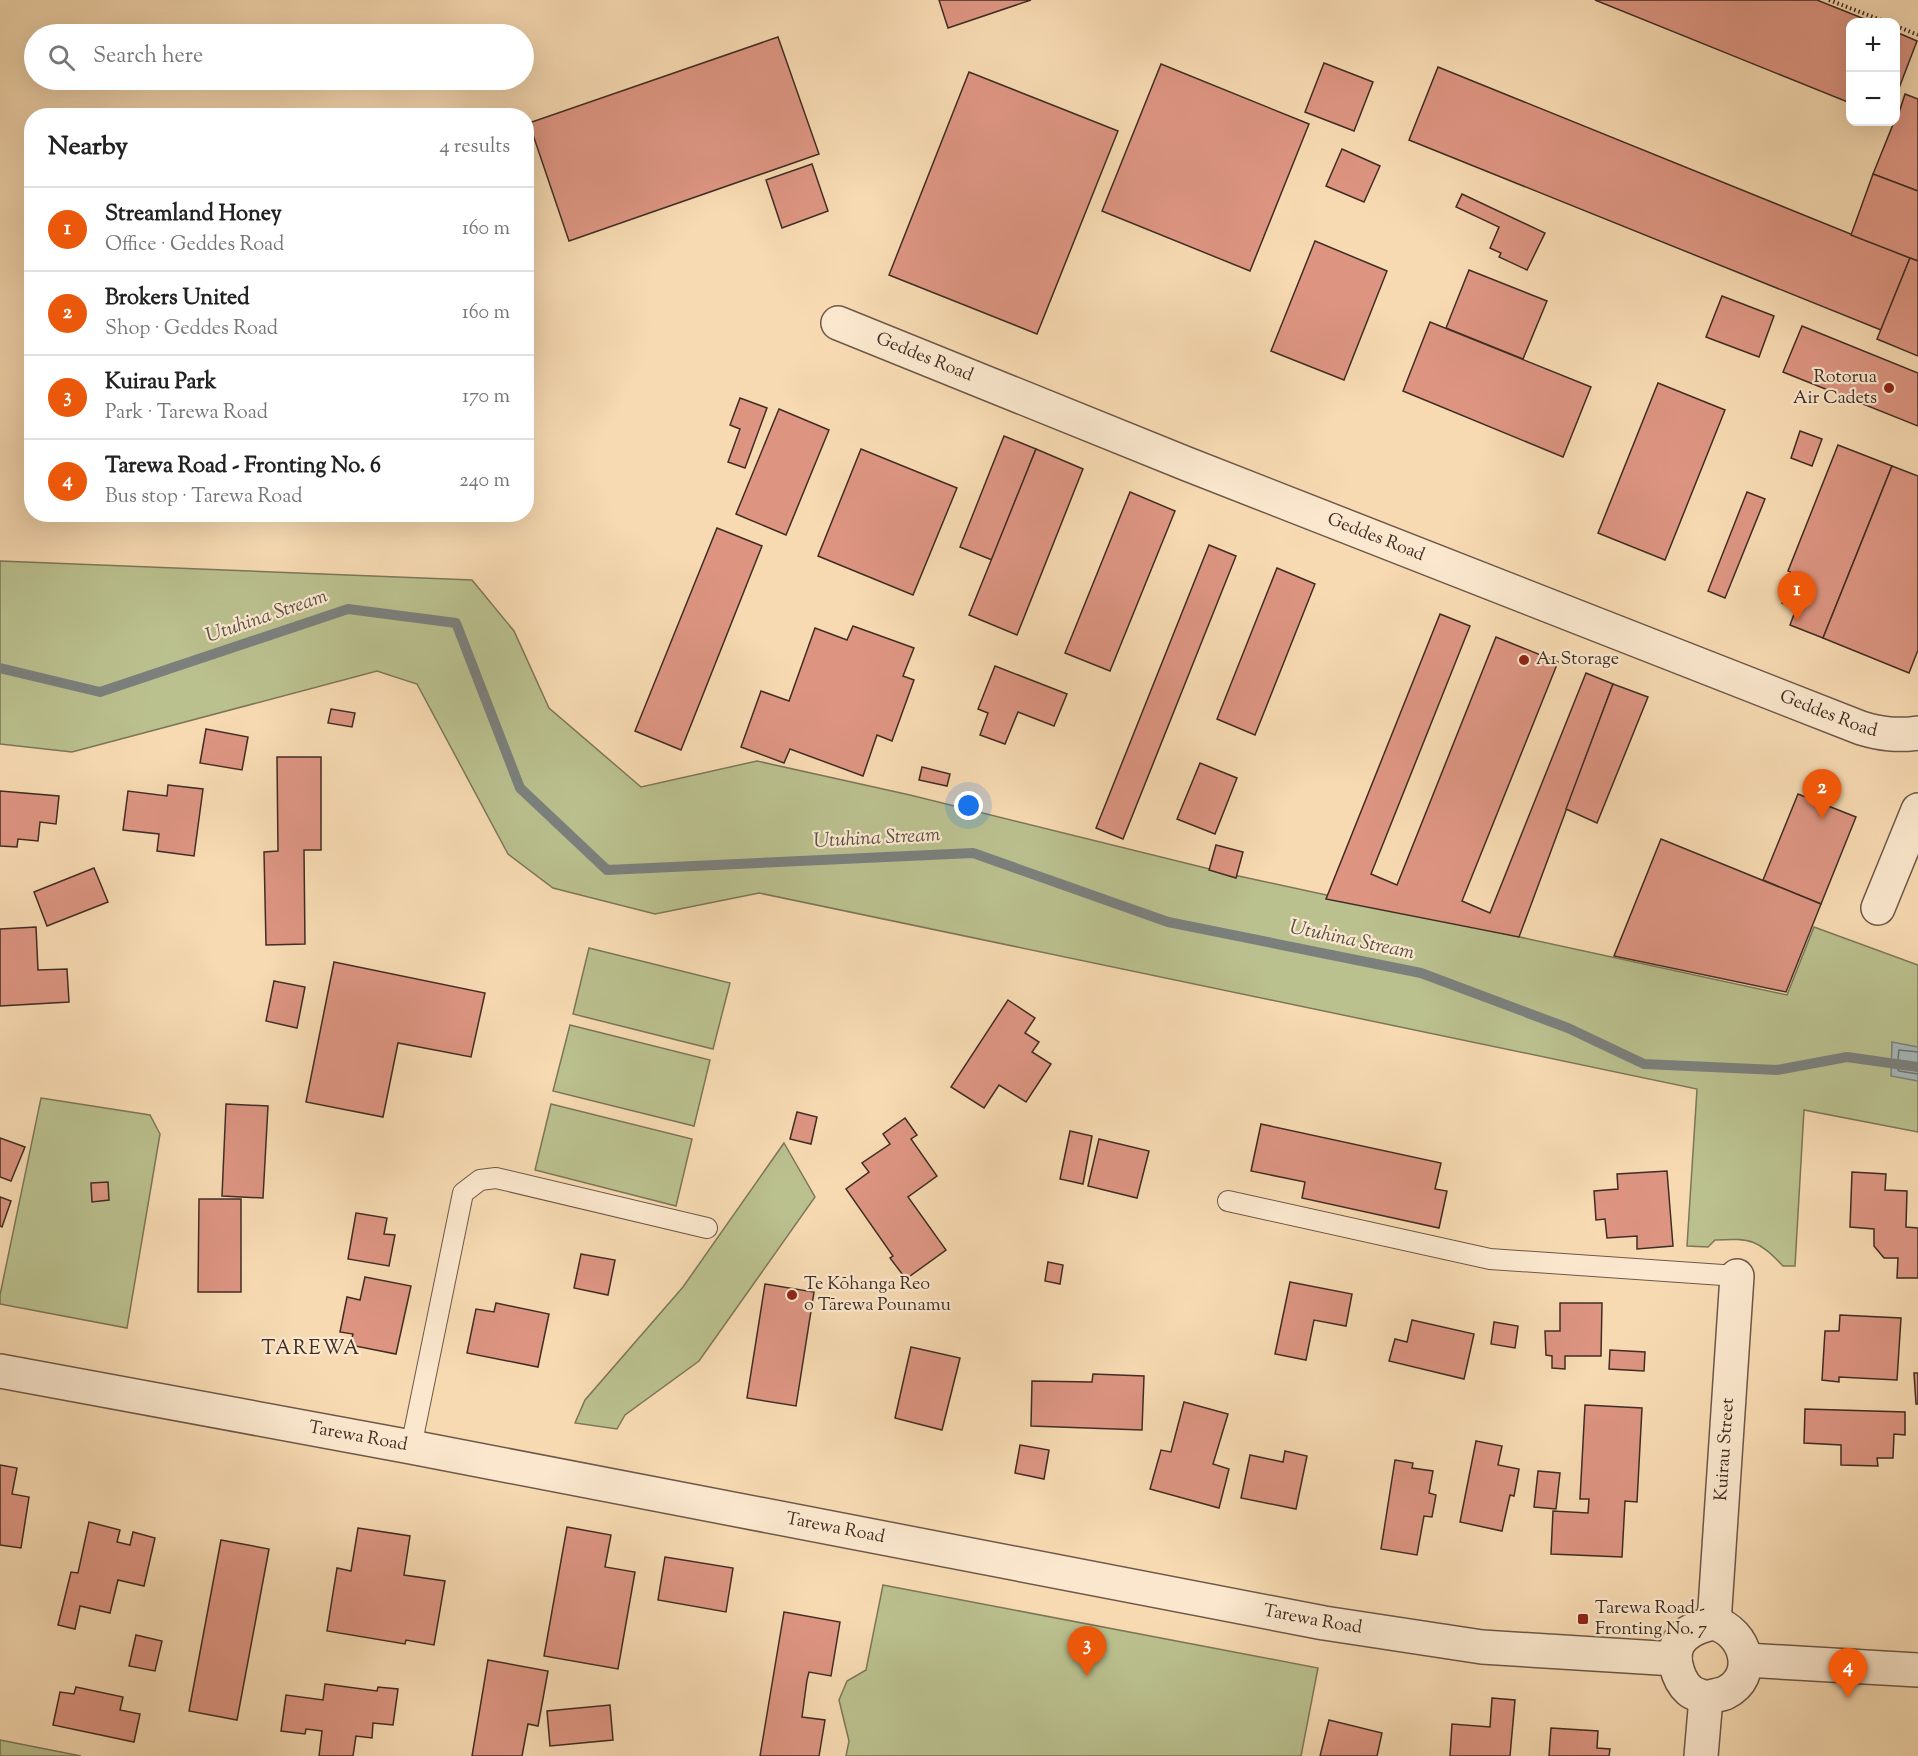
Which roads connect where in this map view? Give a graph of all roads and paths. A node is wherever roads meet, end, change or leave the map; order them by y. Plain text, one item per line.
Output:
1 (1829, 0) edge
2 (1876, 18) edge
3 (1900, 28) edge
4 (1918, 35) edge
5 (838, 323) dead end
6 (1918, 733) edge
7 (1918, 810) edge
8 (1878, 908) dead end
9 (1228, 1201) dead end
10 (707, 1228) dead end
11 (1737, 1276) joint
12 (0, 1371) edge
13 (411, 1447) junction
14 (1714, 1623) junction
15 (1675, 1659) junction
16 (1746, 1660) junction
17 (1918, 1670) edge
18 (1706, 1698) junction
19 (1701, 1756) edge

1 - 2 path
3 - 4 path
5 - 6 street, Geddes Road
7 - 8 street
9 - 11 lane
10 - 13 lane
11 - 14 street, Kuirau Street
12 - 13 street, Tarewa Road
13 - 15 street, Tarewa Road
14 - 15 street
14 - 16 street
15 - 18 street
16 - 17 street
16 - 18 street
18 - 19 street

